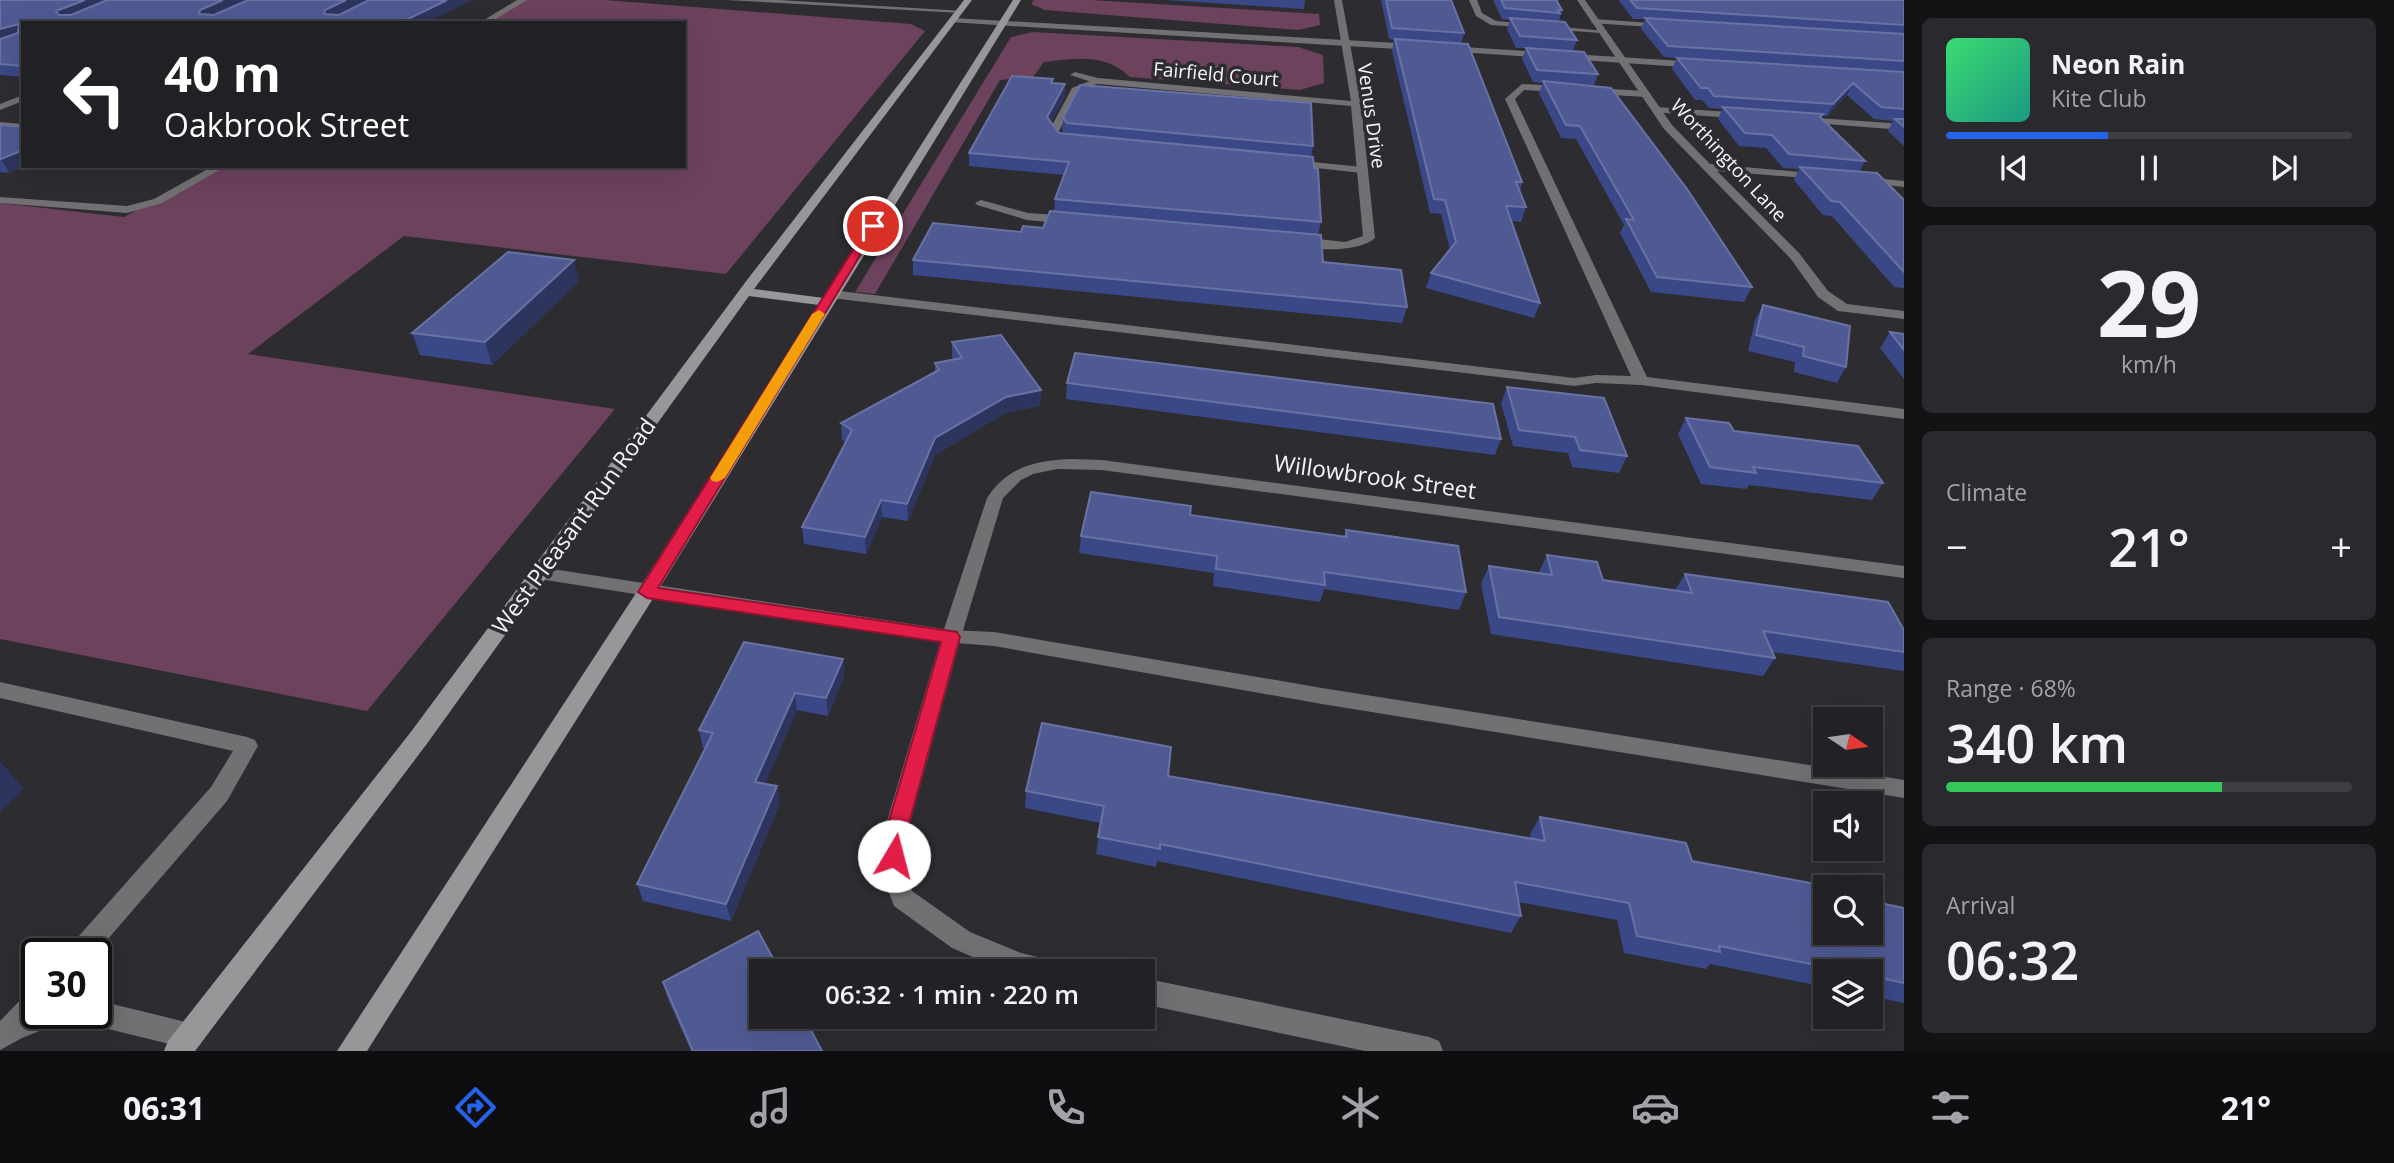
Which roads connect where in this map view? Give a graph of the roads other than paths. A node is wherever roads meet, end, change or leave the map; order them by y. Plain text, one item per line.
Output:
1 (523, 0) edge
2 (730, 0) edge
3 (737, 0) edge
4 (968, 0) edge
5 (1017, 0) edge
6 (1338, 0) edge
7 (1473, 0) edge
8 (1581, 0) edge
9 (956, 15) junction
10 (1004, 19) junction
11 (486, 21) edge
12 (1594, 21) junction
13 (1675, 26) edge
14 (1601, 32) junction
15 (1343, 42) junction
16 (1423, 47) edge
17 (1437, 48) edge
18 (1623, 60) junction
19 (1703, 66) edge
20 (1075, 75) dead end
21 (1098, 81) junction
22 (1646, 93) junction
23 (21, 99) edge
24 (1356, 104) junction
25 (0, 107) edge
26 (1656, 110) junction
27 (1753, 116) edge
28 (1794, 119) edge
29 (0, 125) edge
30 (21, 127) edge
31 (1904, 127) edge
32 (1088, 144) edge
33 (1280, 162) edge
34 (1710, 167) junction
35 (217, 168) edge
36 (1362, 170) junction
37 (1835, 178) edge
38 (1849, 179) edge
39 (1904, 184) edge
40 (0, 200) edge
41 (981, 203) dead end
42 (1082, 221) edge
43 (1286, 240) edge
44 (746, 292) junction
45 (829, 298) junction
46 (1904, 315) edge
47 (1641, 381) junction
48 (1904, 414) edge
49 (1904, 572) edge
50 (539, 573) junction
51 (647, 592) junction
52 (951, 637) junction
53 (0, 690) edge
54 (1904, 789) edge
55 (93, 938) edge
56 (1006, 959) edge
57 (1155, 994) edge
58 (21, 1018) edge
59 (112, 1018) edge
60 (7, 1033) edge
61 (184, 1043) edge
62 (351, 1051) edge
63 (1429, 1051) edge

1 - 11 street
2 - 3 street
3 - 9 street
4 - 9 main road, West Pleasant Run Road
5 - 10 main road
6 - 15 street, Venus Drive
7 - 14 street
8 - 12 street, Worthington Lane
9 - 10 street
9 - 44 main road, West Pleasant Run Road
10 - 15 street
10 - 45 main road
12 - 13 street
12 - 14 street, Worthington Lane
14 - 18 street, Worthington Lane
15 - 16 street
15 - 24 street, Venus Drive
17 - 18 street
18 - 19 street
18 - 22 street, Worthington Lane
20 - 21 street, Fairfield Court
21 - 24 street, Fairfield Court
21 - 32 street
22 - 26 street, Worthington Lane
22 - 47 street
23 - 25 street
24 - 36 street, Venus Drive
26 - 27 street
26 - 34 street, Worthington Lane
28 - 31 street
29 - 30 street
33 - 36 street
34 - 37 street
34 - 46 street, Worthington Lane
35 - 40 street
36 - 43 street, Venus Drive
38 - 39 street
41 - 42 street
44 - 45 main road
44 - 50 main road, West Pleasant Run Road
45 - 47 street
45 - 51 main road
47 - 48 street
49 - 52 street, Willowbrook Street
50 - 51 street
50 - 61 main road, West Pleasant Run Road
51 - 52 street
51 - 62 main road
52 - 54 street
52 - 56 street, Willowbrook Street
53 - 55 street
57 - 63 street
58 - 60 street
59 - 61 street

